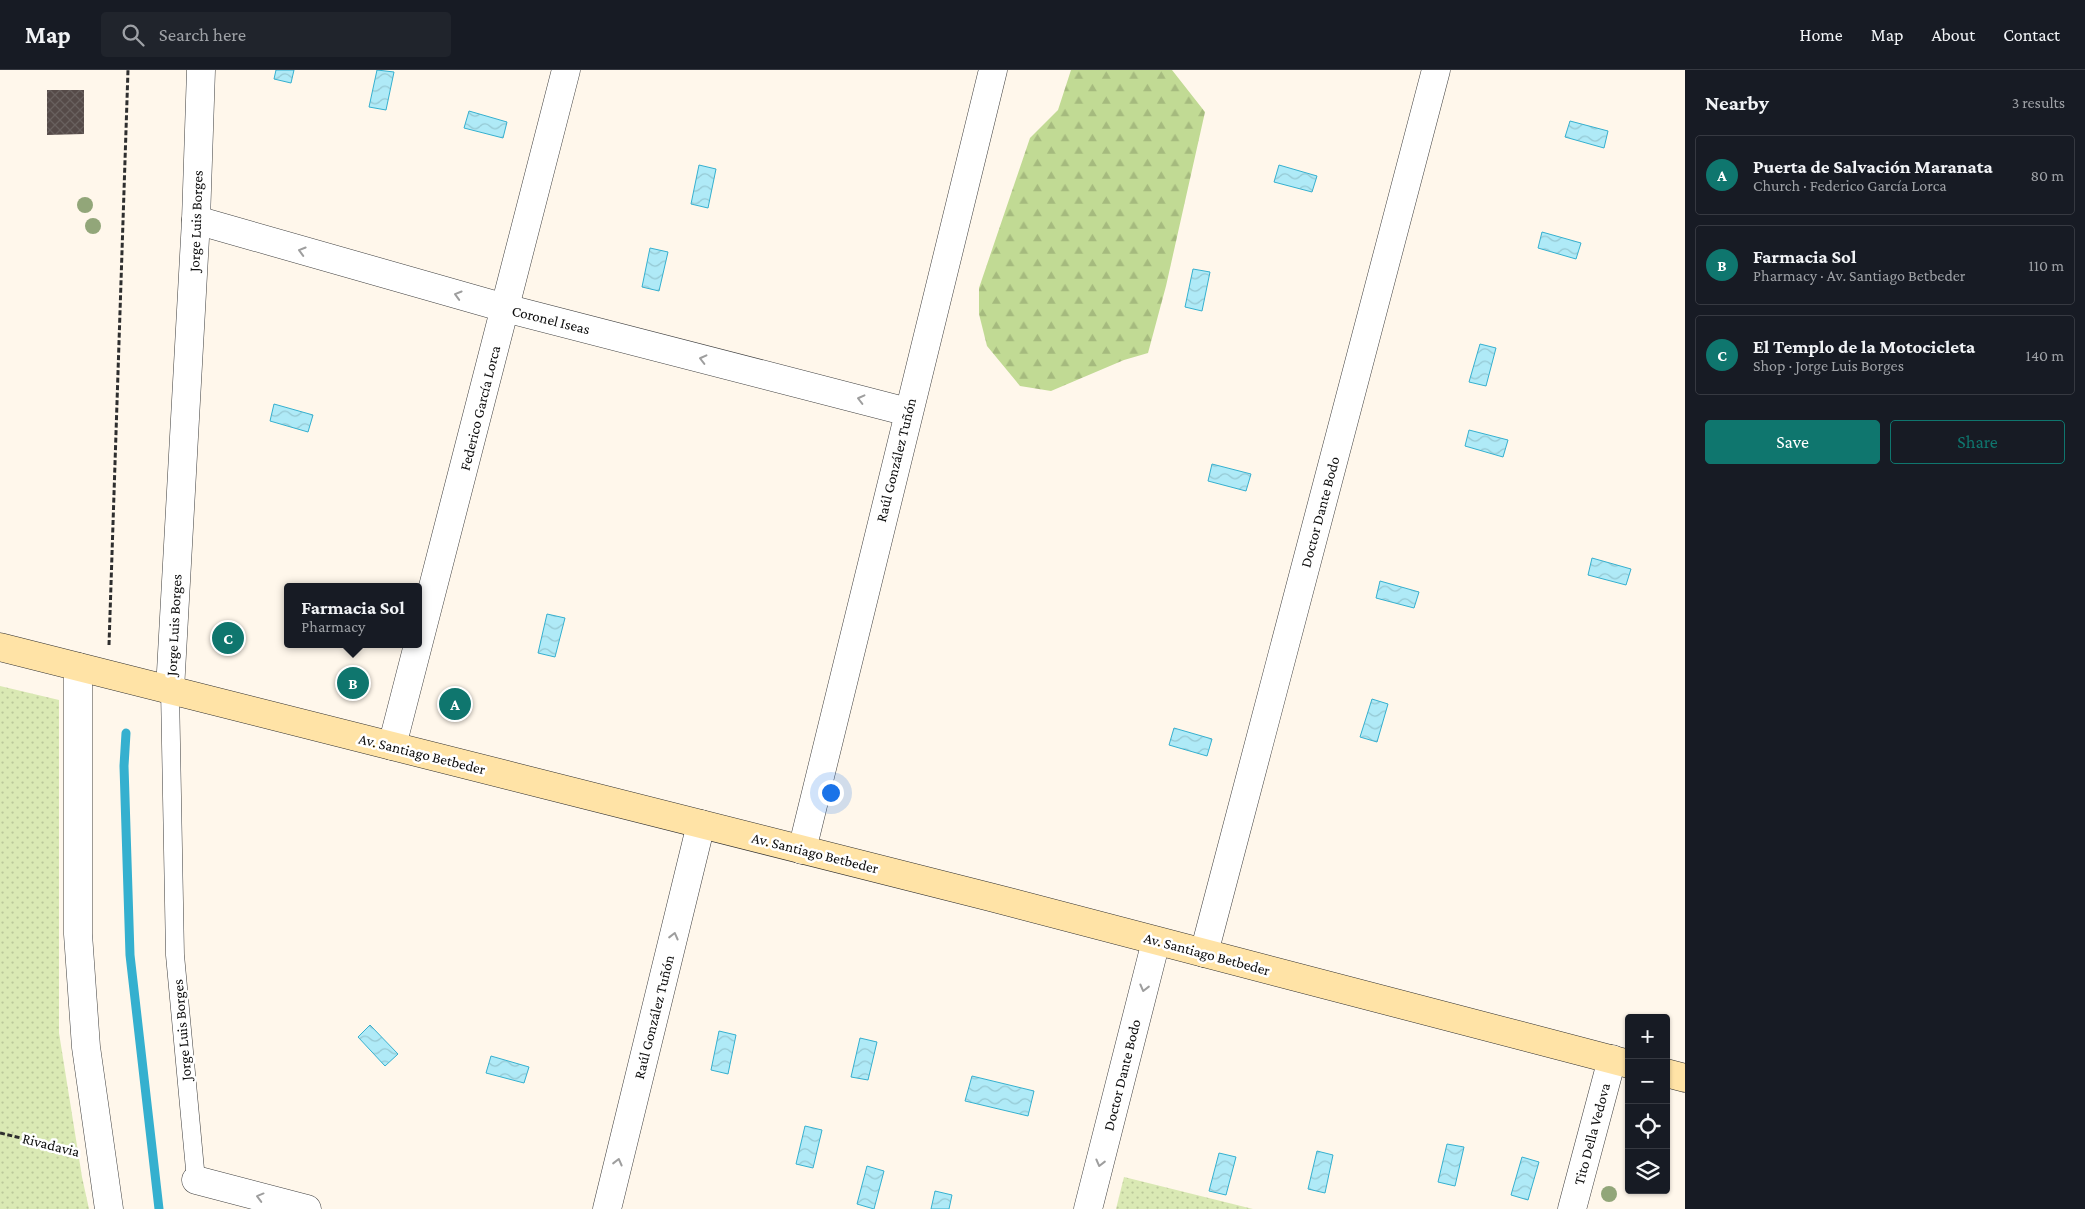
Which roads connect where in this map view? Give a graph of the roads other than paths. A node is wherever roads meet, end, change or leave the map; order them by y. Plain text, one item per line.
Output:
1 (201, 70) edge
2 (566, 70) edge
3 (992, 70) edge
4 (1436, 70) edge
5 (196, 220) junction
6 (505, 308) junction
7 (908, 412) junction
8 (422, 630) edge
9 (0, 646) edge
10 (417, 648) edge
11 (90, 670) junction
12 (170, 690) junction
13 (392, 746) junction
14 (701, 824) junction
15 (802, 850) junction
16 (1156, 941) junction
17 (1204, 954) junction
18 (1620, 1062) edge
19 (1670, 1075) edge
20 (1685, 1078) edge
21 (196, 1180) joint
22 (109, 1209) edge
23 (307, 1209) edge
24 (607, 1209) edge
25 (1088, 1209) edge
26 (1572, 1209) edge

1 - 5 street, Jorge Luis Borges
2 - 6 street, Federico García Lorca
3 - 7 street, Raúl González Tuñón
4 - 17 street, Doctor Dante Bodo
6 -> 5 street, Coronel Iseas
5 - 12 street, Jorge Luis Borges
7 -> 6 street, Coronel Iseas
6 - 8 street, Federico García Lorca
7 - 15 street, Raúl González Tuñón
9 - 11 main road, Av. Santiago Betbeder
10 - 13 street, Federico García Lorca
11 - 12 main road, Av. Santiago Betbeder
11 - 22 street
12 - 13 main road, Av. Santiago Betbeder
12 - 21 lane, Jorge Luis Borges
13 - 14 main road, Av. Santiago Betbeder
14 - 15 main road, Av. Santiago Betbeder
24 -> 14 street, Raúl González Tuñón
15 - 16 main road, Av. Santiago Betbeder
16 - 17 main road, Av. Santiago Betbeder
16 -> 25 street, Doctor Dante Bodo
17 - 18 main road, Av. Santiago Betbeder
18 - 26 street, Tito Della Vedova
19 - 20 main road
23 -> 21 street

